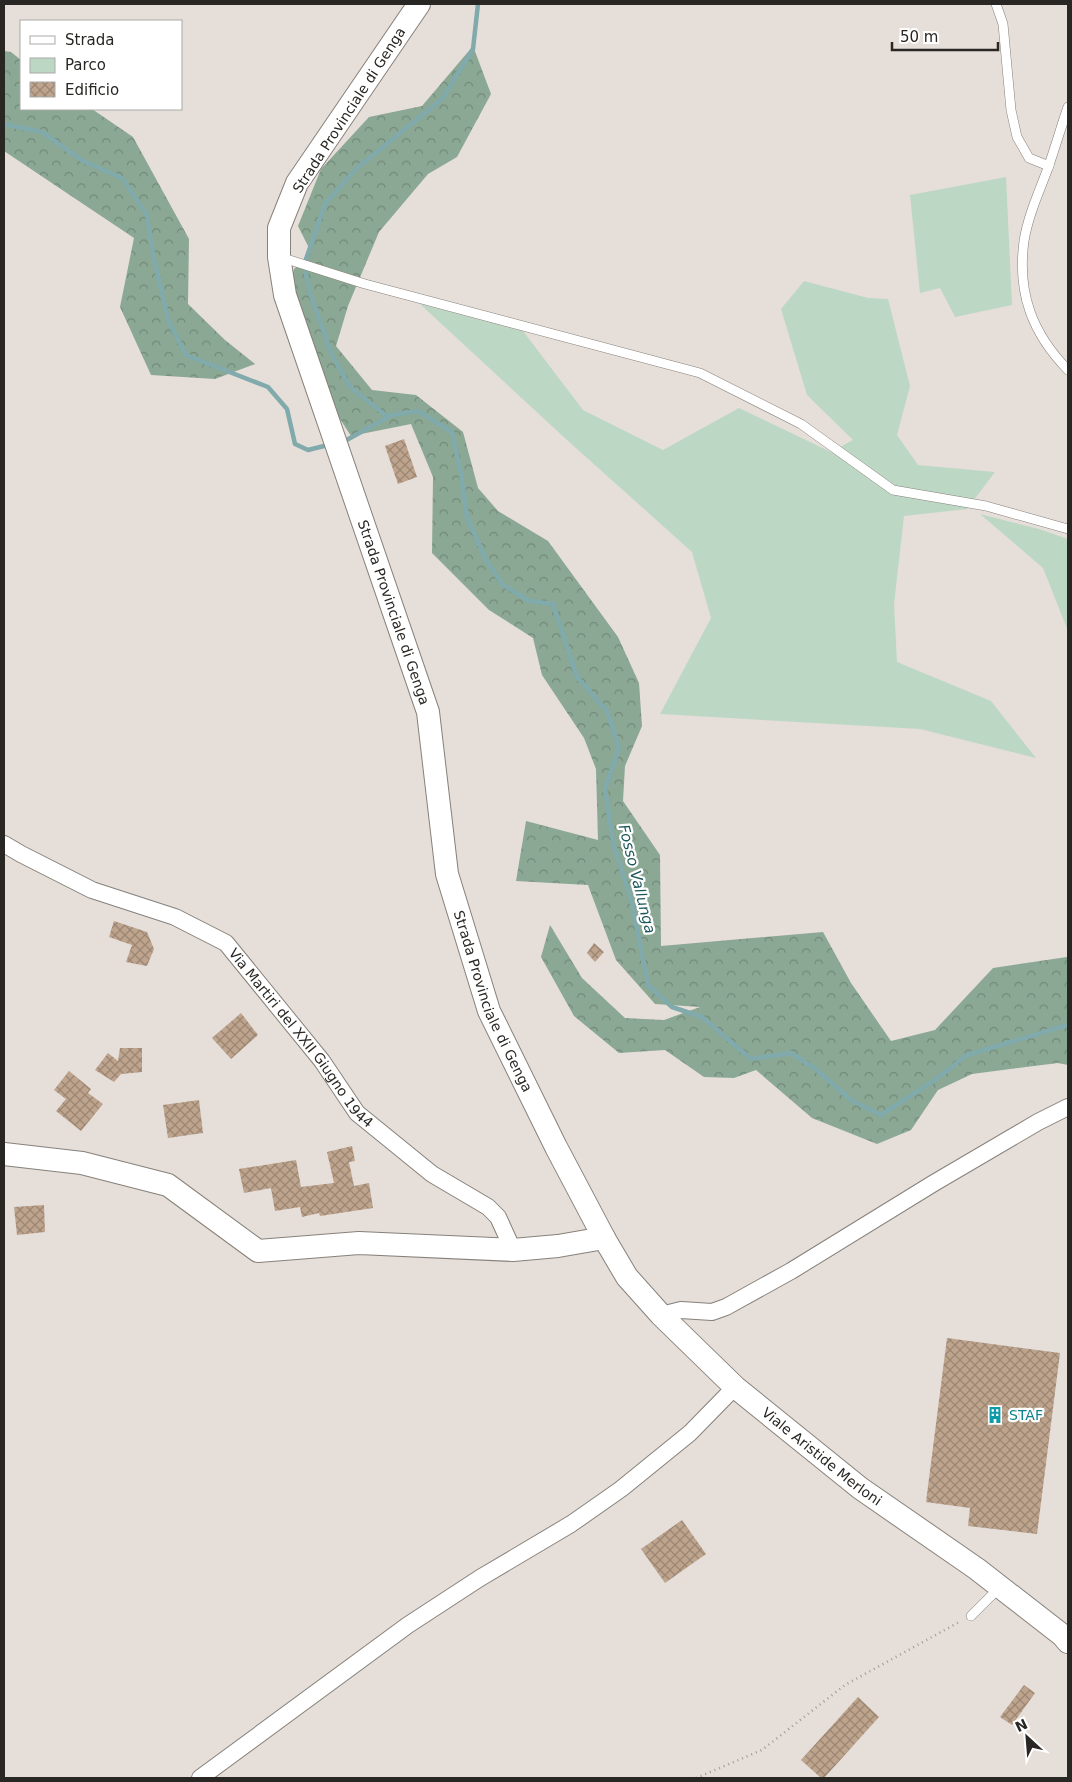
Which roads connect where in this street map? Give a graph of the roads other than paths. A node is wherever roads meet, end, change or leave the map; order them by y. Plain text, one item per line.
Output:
1 (419, 4) edge
2 (996, 4) edge
3 (1068, 107) edge
4 (1049, 166) junction
5 (279, 257) junction
6 (1068, 370) edge
7 (1068, 529) edge
8 (4, 844) edge
9 (1068, 1107) edge
10 (4, 1154) edge
11 (604, 1238) junction
12 (513, 1250) junction
13 (661, 1315) junction
14 (735, 1386) junction
15 (1000, 1587) junction
16 (971, 1616) road end
17 (1068, 1642) edge
18 (200, 1778) edge

1 - 5 main road, Strada Provinciale di Genga
2 - 4 lane
3 - 4 lane
4 - 6 lane
5 - 7 lane
5 - 11 main road, Strada Provinciale di Genga
8 - 12 street, Via Martiri del XXII Giugno 1944
9 - 13 street
10 - 12 main road
11 - 12 main road
11 - 13 main road, Viale Aristide Merloni
13 - 14 main road, Viale Aristide Merloni
14 - 15 main road, Viale Aristide Merloni
14 - 18 street
15 - 16 lane
15 - 17 main road, Viale Aristide Merloni

